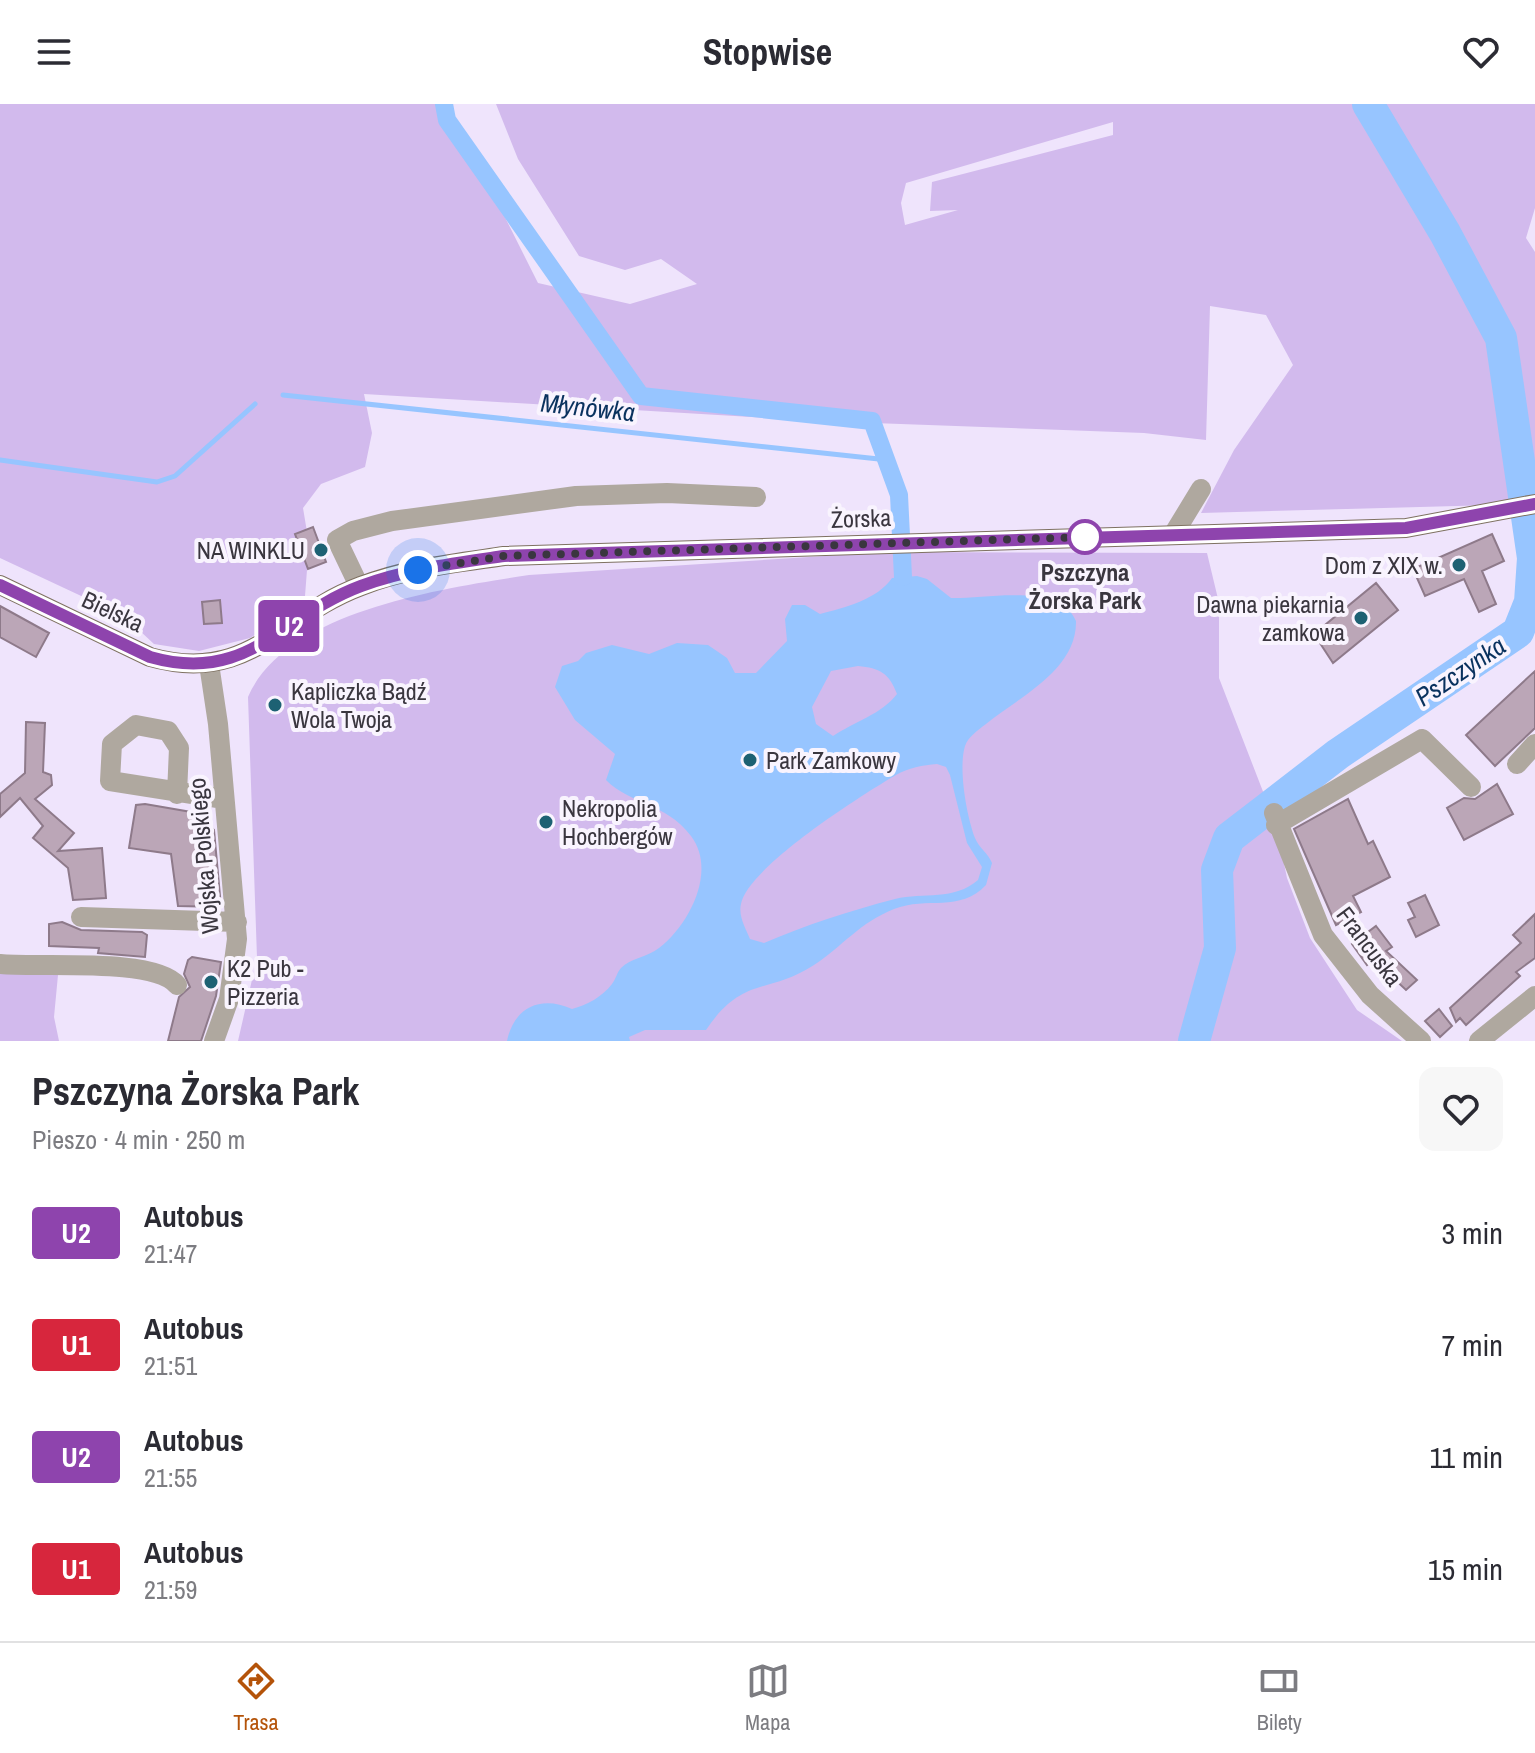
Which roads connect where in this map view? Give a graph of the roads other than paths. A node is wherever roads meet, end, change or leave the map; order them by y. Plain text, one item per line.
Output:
1 (1201, 489) dead end
2 (756, 497) dead end
3 (1535, 504) edge
4 (1173, 535) junction
5 (0, 585) edge
6 (359, 586) junction
7 (209, 664) junction
8 (1535, 744) edge
9 (1517, 764) dead end
10 (1471, 787) dead end
11 (177, 794) dead end
12 (224, 799) junction
13 (81, 917) dead end
14 (237, 922) junction
15 (0, 964) edge
16 (177, 985) dead end
17 (1535, 996) edge
18 (214, 1041) edge
19 (1421, 1041) edge
20 (1479, 1041) edge

1 - 4 street
2 - 6 street
3 - 4 main road, Żorska
4 - 6 main road, Żorska
5 - 7 main road, Bielska
6 - 7 main road, Żorska
7 - 12 street, Wojska Polskiego
8 - 9 street
10 - 19 street, Francuska
11 - 12 street
12 - 14 street, Wojska Polskiego
13 - 14 street
14 - 18 street, Wojska Polskiego
15 - 16 street
17 - 20 street

